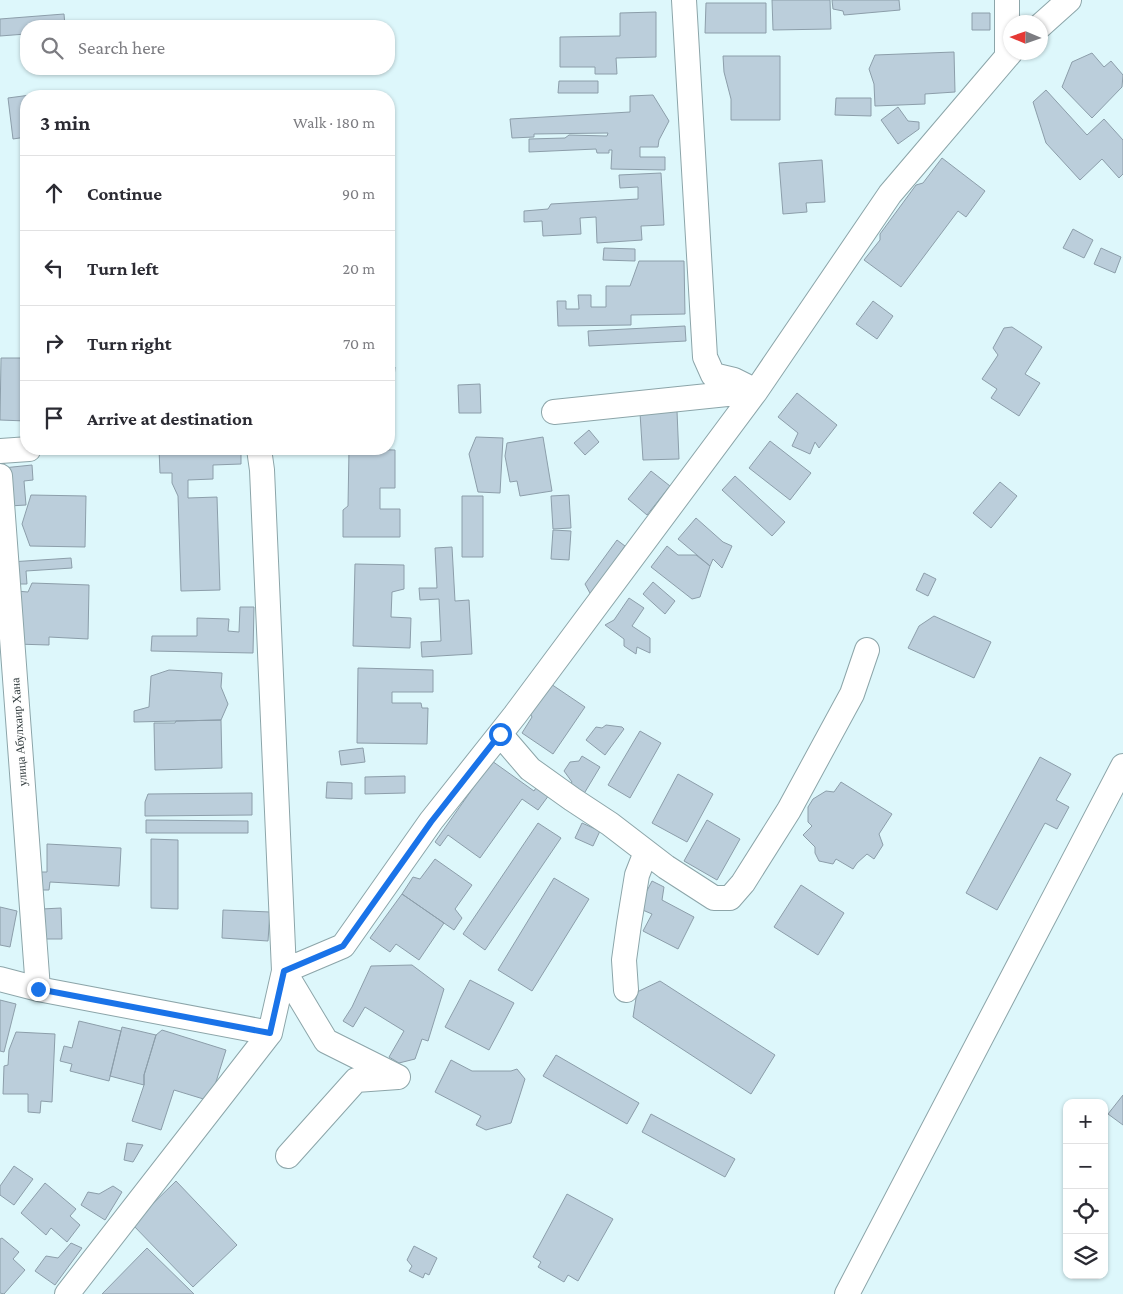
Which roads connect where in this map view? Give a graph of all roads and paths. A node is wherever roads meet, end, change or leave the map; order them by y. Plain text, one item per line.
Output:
1 (684, 0) edge
2 (1007, 0) edge
3 (1070, 0) edge
4 (1008, 15) edge
5 (1048, 19) edge
6 (1004, 60) edge
7 (756, 392) junction
8 (554, 412) dead end
9 (20, 450) edge
10 (0, 451) edge
11 (260, 455) edge
12 (0, 476) edge
13 (867, 650) dead end
14 (500, 734) junction
15 (1123, 766) edge
16 (646, 852) junction
17 (284, 971) junction
18 (0, 979) edge
19 (38, 989) junction
20 (626, 990) dead end
21 (270, 1033) junction
22 (288, 1156) dead end
23 (67, 1294) edge
24 (847, 1294) edge

1 - 7 street
2 - 4 street
3 - 5 street
6 - 7 street
7 - 8 street
7 - 14 street
9 - 10 street
11 - 17 street
12 - 19 street, улица Абулхаир Хана
13 - 16 street
14 - 16 street
14 - 17 street
15 - 24 street
16 - 20 street
17 - 21 street
17 - 22 street
18 - 19 street
19 - 21 street
21 - 23 street

